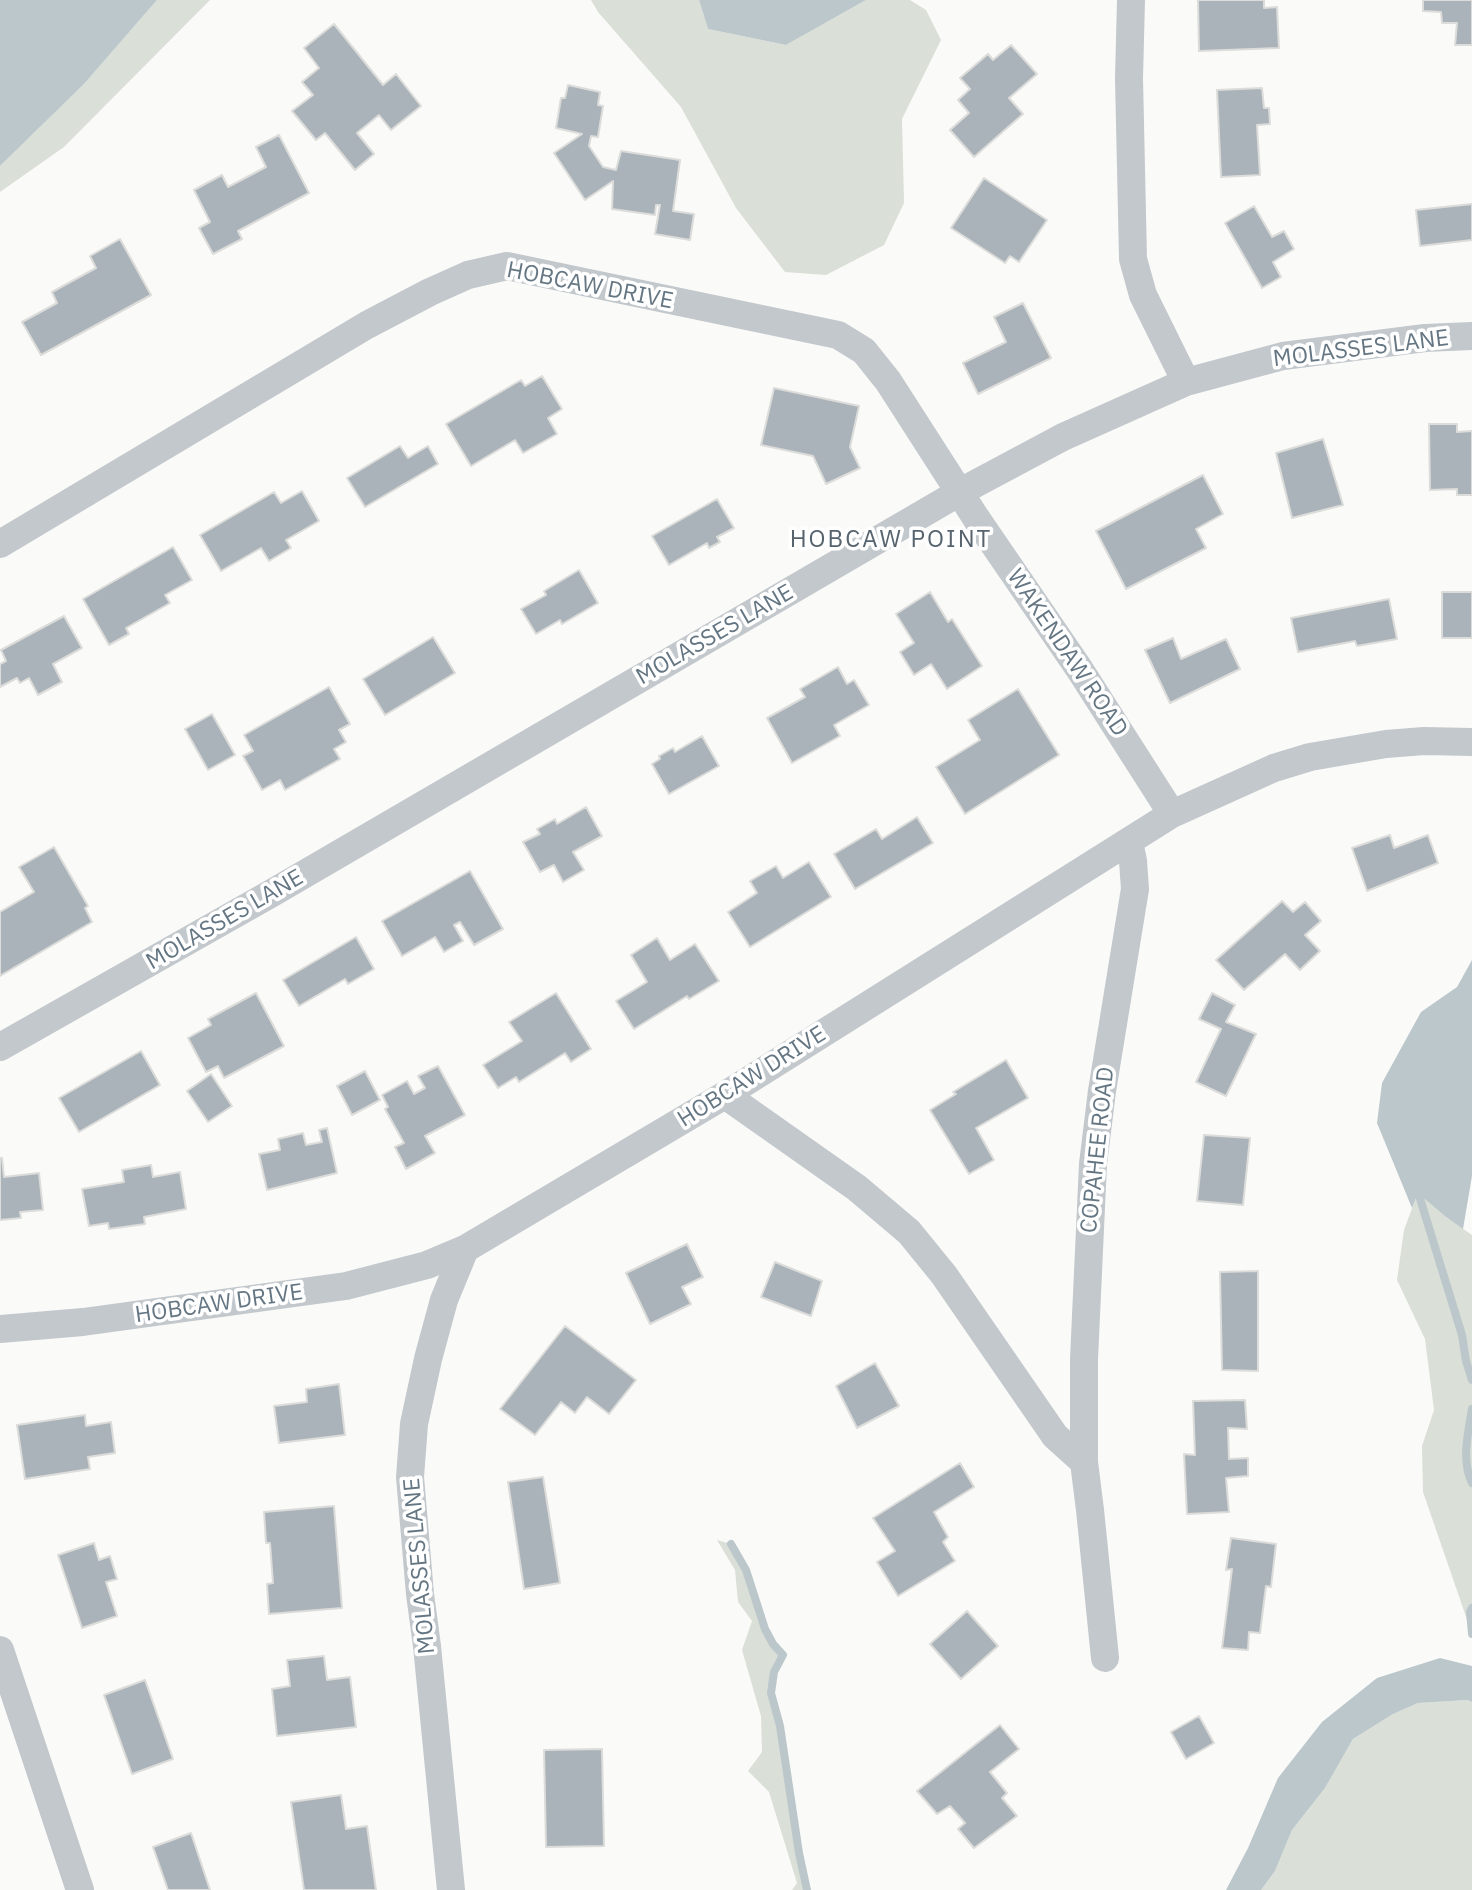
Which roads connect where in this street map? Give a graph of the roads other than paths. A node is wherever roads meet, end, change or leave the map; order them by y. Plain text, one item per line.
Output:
1 (1131, 0) edge
2 (1472, 336) edge
3 (1186, 382) junction
4 (960, 492) junction
5 (0, 544) edge
6 (1472, 742) edge
7 (1172, 814) junction
8 (1129, 842) junction
9 (0, 1048) edge
10 (725, 1095) junction
11 (465, 1250) junction
12 (0, 1329) edge
13 (1084, 1462) junction
14 (1105, 1658) dead end
15 (2, 1661) edge
16 (80, 1890) edge
17 (451, 1890) edge

1 - 3 street
2 - 3 street, MOLASSES LANE
3 - 4 street, MOLASSES LANE
4 - 5 street, HOBCAW DRIVE
4 - 7 street, WAKENDAW ROAD
4 - 9 street, MOLASSES LANE
6 - 7 street, HOBCAW DRIVE
7 - 8 street, HOBCAW DRIVE
8 - 10 street, HOBCAW DRIVE
8 - 13 street, COPAHEE ROAD
10 - 11 street, HOBCAW DRIVE
10 - 13 street
11 - 12 street, HOBCAW DRIVE
11 - 17 street, MOLASSES LANE
13 - 14 street, COPAHEE ROAD
15 - 16 street

